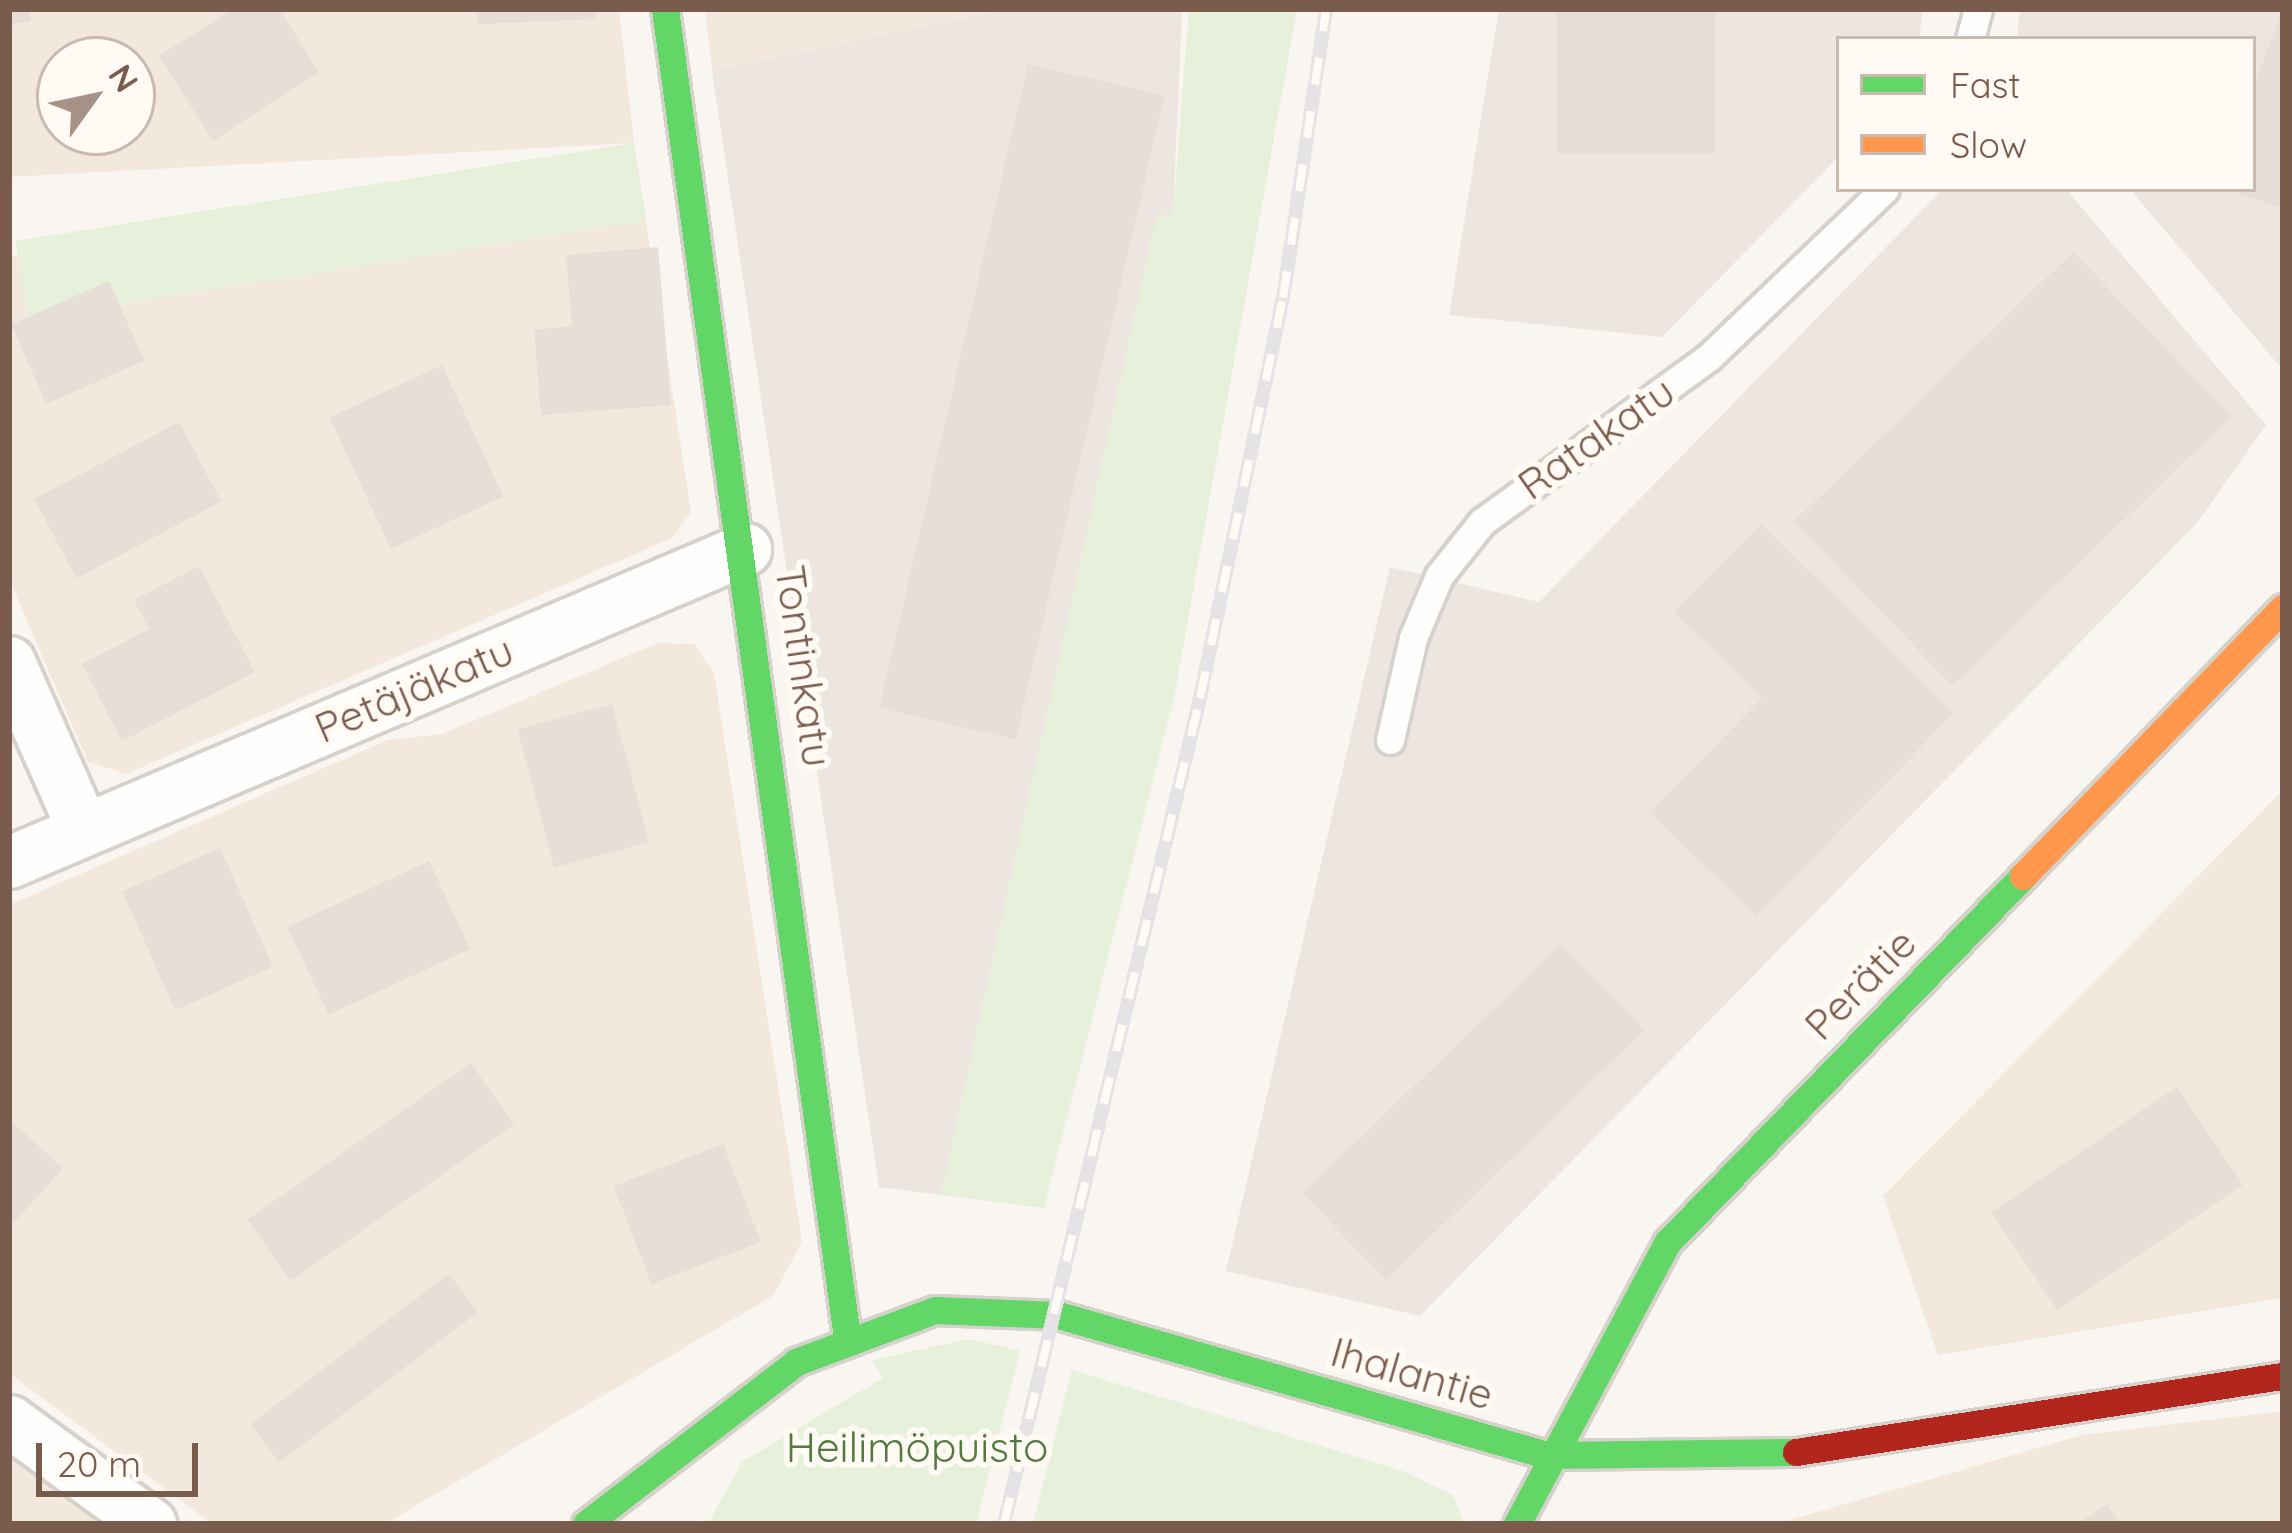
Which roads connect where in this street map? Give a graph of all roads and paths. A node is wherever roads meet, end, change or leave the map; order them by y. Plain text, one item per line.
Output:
1 (665, 9) edge
2 (1882, 192) edge
3 (745, 549) junction
4 (2283, 608) edge
5 (9, 662) edge
6 (1390, 740) dead end
7 (83, 829) junction
8 (9, 862) edge
9 (847, 1337) junction
10 (2283, 1376) edge
11 (9, 1421) edge
12 (1546, 1455) junction
13 (150, 1524) edge
14 (586, 1524) edge
15 (1517, 1524) edge

1 - 3 street, Tontinkatu
2 - 6 lane, Ratakatu
3 - 7 street, Petäjäkatu
3 - 9 street, Tontinkatu
4 - 12 street, Perätie
5 - 7 street
7 - 8 street, Petäjäkatu
9 - 12 street, Ihalantie
9 - 14 street, Ihalantie
10 - 12 street, Ihalantie
11 - 13 street
12 - 15 street, Perätie

